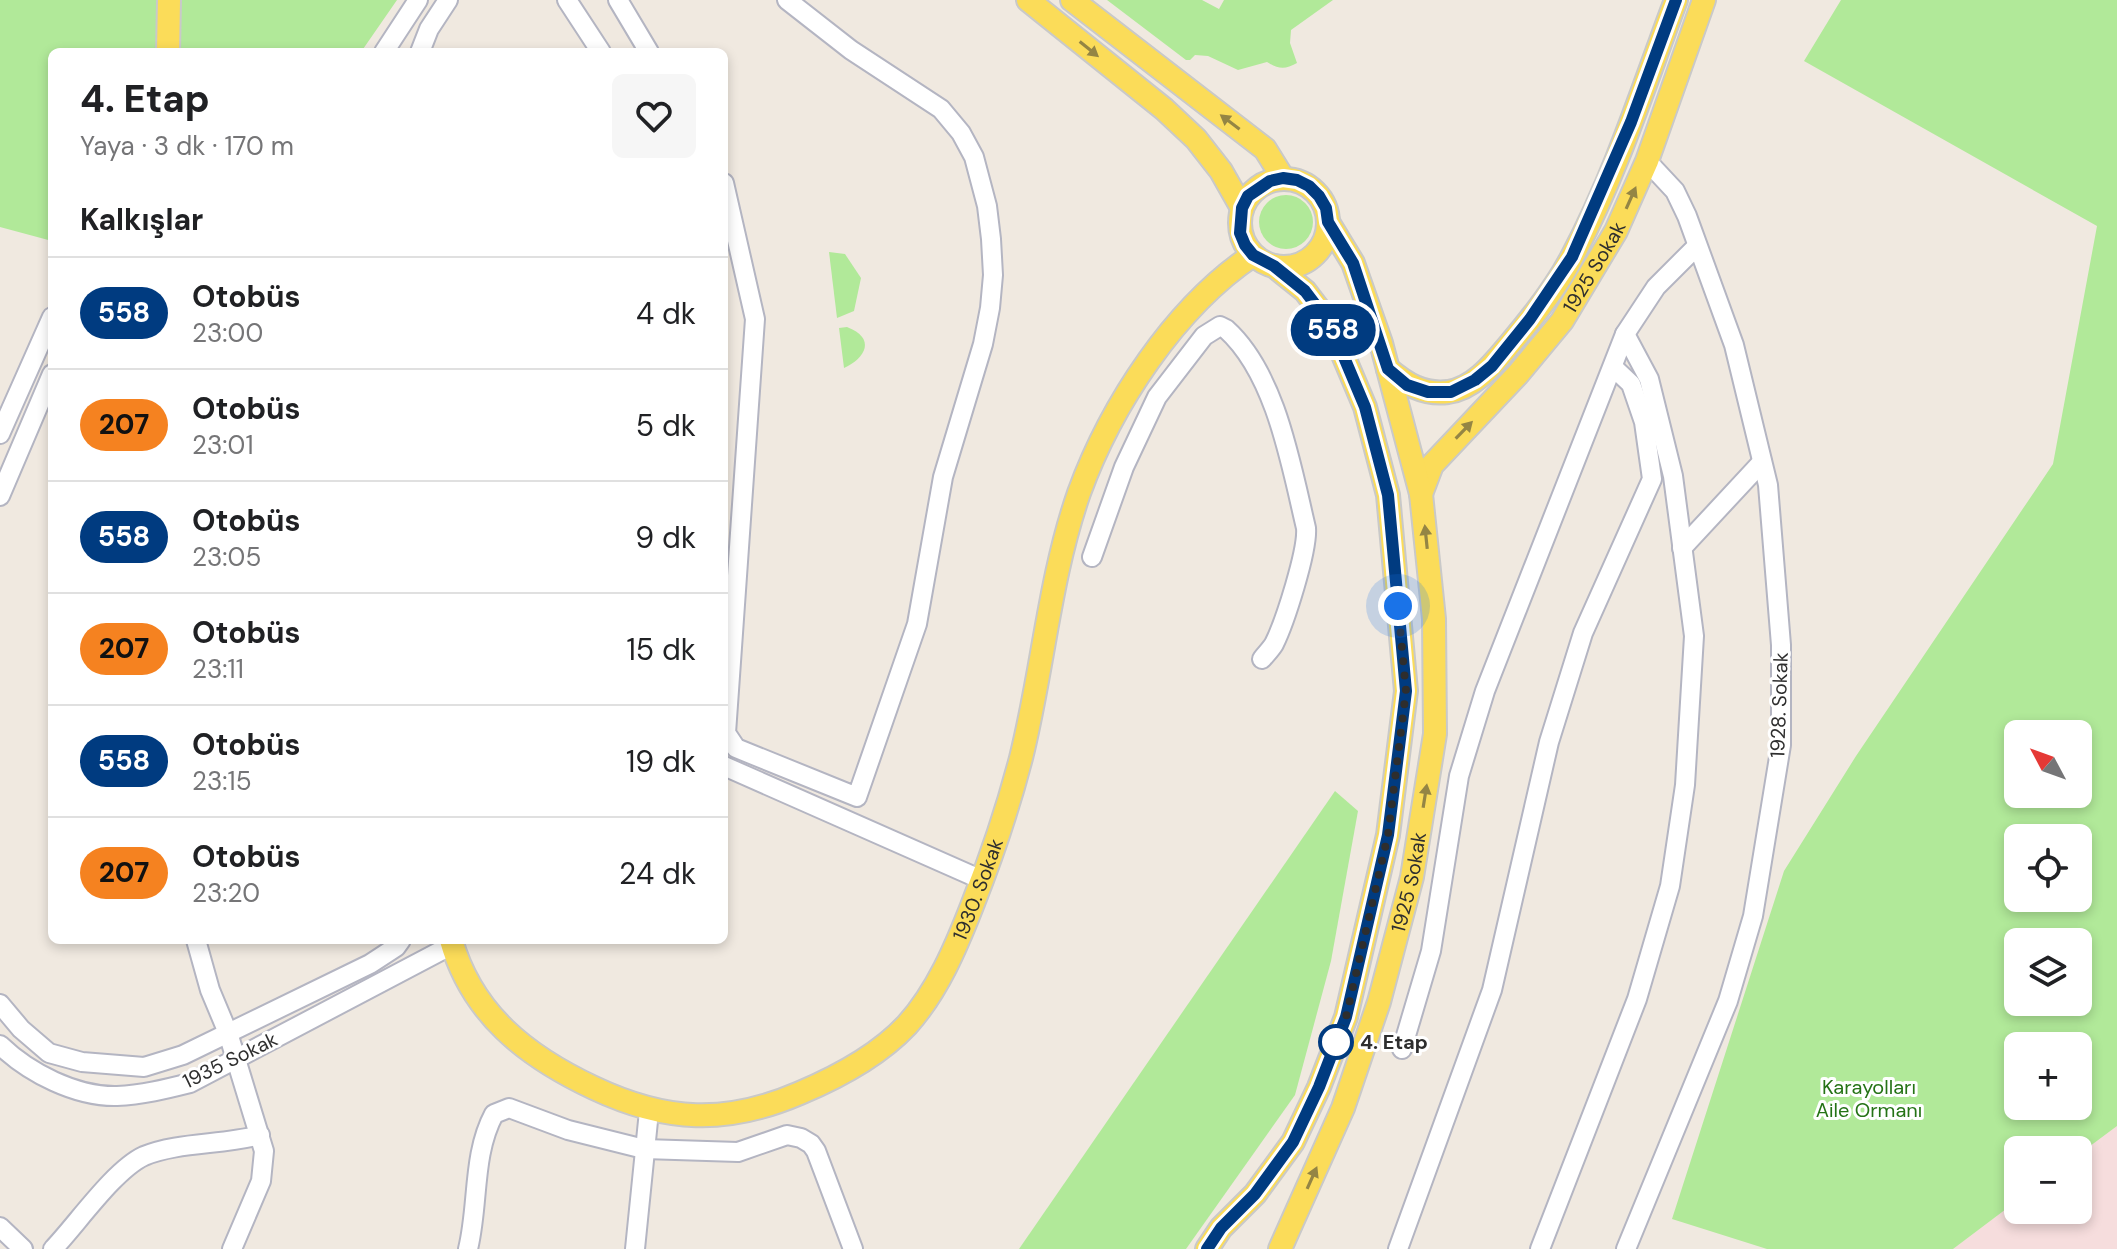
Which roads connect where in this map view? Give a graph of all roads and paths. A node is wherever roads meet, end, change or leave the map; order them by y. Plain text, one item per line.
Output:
1 (169, 0) edge
2 (418, 0) edge
3 (448, 0) edge
4 (567, 0) edge
5 (618, 0) edge
6 (787, 0) edge
7 (1028, 0) edge
8 (1072, 0) edge
9 (1676, 0) edge
10 (1704, 0) edge
11 (168, 48) edge
12 (387, 48) edge
13 (422, 48) edge
14 (598, 48) edge
15 (647, 48) edge
16 (1647, 161) junction
17 (1283, 178) junction
18 (728, 201) edge
19 (1242, 208) junction
20 (1328, 222) junction
21 (1697, 246) junction
22 (1253, 255) junction
23 (1274, 266) junction
24 (48, 325) edge
25 (1625, 334) junction
26 (1613, 367) junction
27 (1388, 369) junction
28 (15, 395) junction
29 (45, 409) edge
30 (0, 434) edge
31 (1096, 454) junction
32 (1762, 462) junction
33 (1124, 467) junction
34 (1421, 494) junction
35 (0, 496) edge
36 (1682, 548) junction
37 (1092, 557) dead end
38 (1262, 659) dead end
39 (728, 704) edge
40 (728, 736) edge
41 (728, 768) edge
42 (857, 797) junction
43 (847, 819) junction
44 (982, 880) junction
45 (197, 944) edge
46 (398, 944) edge
47 (448, 944) edge
48 (452, 944) edge
49 (0, 1004) edge
50 (21, 1029) junction
51 (228, 1033) junction
52 (2, 1047) edge
53 (1402, 1049) dead end
54 (236, 1059) junction
55 (649, 1111) junction
56 (260, 1135) junction
57 (644, 1149) junction
58 (1255, 1194) junction
59 (0, 1227) edge
60 (1280, 1248) edge
61 (23, 1249) edge
62 (53, 1249) edge
63 (232, 1249) edge
64 (468, 1249) edge
65 (635, 1249) edge
66 (853, 1249) edge
67 (1207, 1249) edge
68 (1220, 1249) edge
69 (1398, 1249) edge
70 (1540, 1249) edge
71 (1626, 1249) edge

1 - 11 main road
2 - 12 street
3 - 13 street
4 - 14 street
5 - 15 street
6 - 42 street
7 -> 19 main road
17 -> 8 main road
9 - 27 main road, 1925 Sokak
10 - 16 main road, 1925 Sokak
16 - 21 street, 1928. Sokak
34 -> 16 main road, 1925 Sokak
17 - 19 main road
17 - 20 main road
18 - 39 street
19 - 22 main road
20 - 23 main road
20 - 27 main road, 1925 Sokak
21 - 25 street
21 - 32 street, 1928. Sokak
22 - 23 main road
22 - 31 main road, 1930. Sokak
23 - 58 main road, 1925 Sokak
24 - 28 street
25 - 26 street
25 - 36 street
26 - 53 street
26 - 69 street
27 - 34 main road, 1925 Sokak
28 - 29 street
28 - 30 street
29 - 35 street
31 - 33 street
31 - 44 main road, 1930. Sokak
32 - 36 street
32 - 71 street, 1928. Sokak
33 - 37 street
33 - 38 street
60 -> 34 main road, 1925 Sokak
36 - 70 street
40 - 42 street
41 - 43 street
42 - 43 street
43 - 44 street
44 - 55 main road, 1930. Sokak
45 - 51 street
46 - 51 street
47 - 54 street, 1935 Sokak
48 - 55 main road, 1930. Sokak
49 - 50 street
50 - 51 street
50 - 52 street
51 - 54 street
52 - 54 street, 1935 Sokak
54 - 56 street
55 - 57 street
56 - 62 street
56 - 63 street
57 - 64 street
57 - 65 street
57 - 66 street
58 - 67 main road, 1925 Sokak
58 - 68 main road
59 - 61 street

